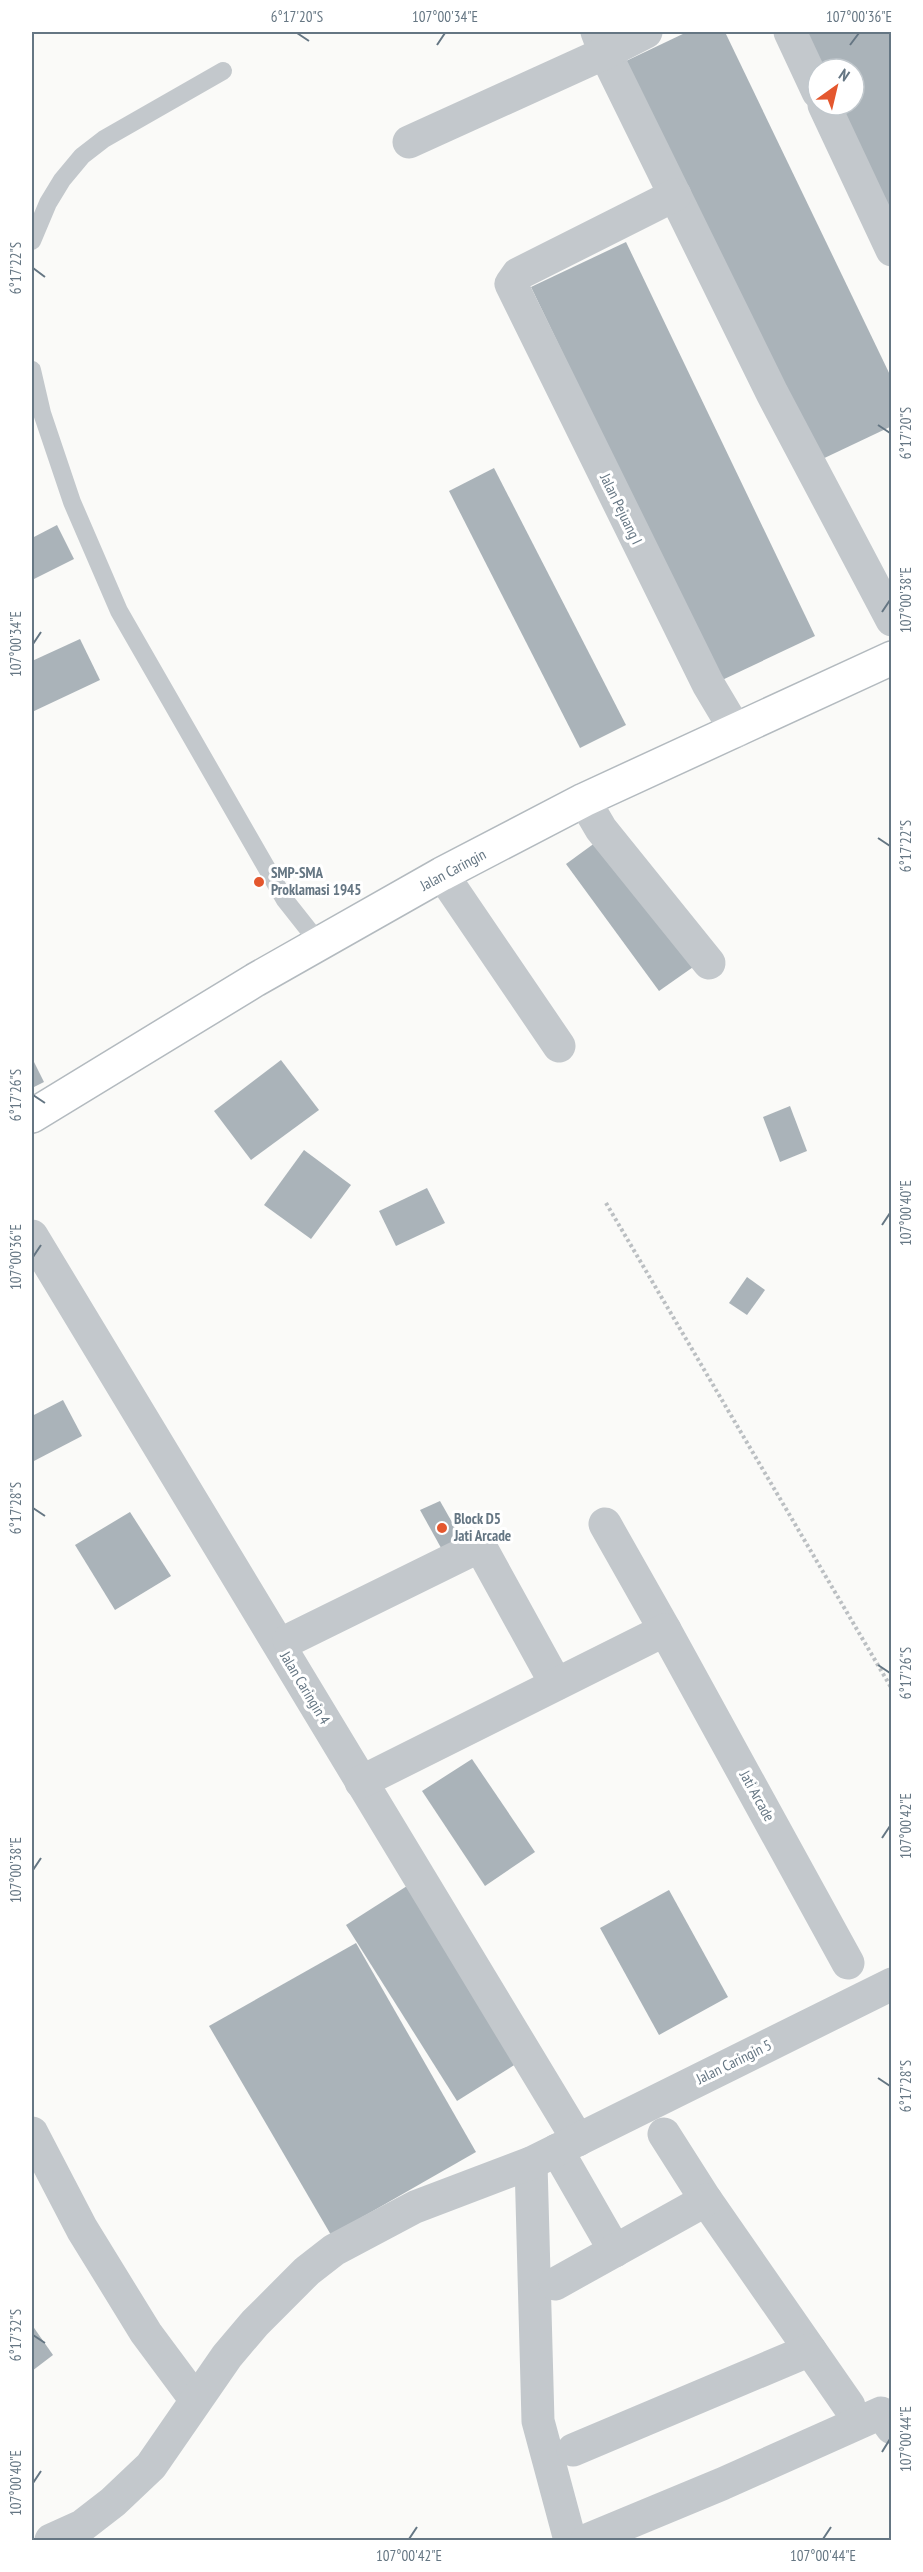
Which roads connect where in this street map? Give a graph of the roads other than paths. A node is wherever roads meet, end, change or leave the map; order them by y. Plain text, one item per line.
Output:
1 (646, 32) edge
2 (790, 32) edge
3 (601, 42) edge
4 (806, 66) edge
5 (223, 71) dead end
6 (830, 117) edge
7 (409, 142) dead end
8 (675, 195) junction
9 (32, 241) edge
10 (891, 250) edge
11 (32, 370) edge
12 (891, 620) edge
13 (891, 657) edge
14 (736, 731) junction
15 (584, 800) junction
16 (442, 874) junction
17 (319, 943) junction
18 (709, 963) dead end
19 (559, 1046) dead end
20 (32, 1116) edge
21 (32, 1236) edge
22 (605, 1524) dead end
23 (665, 1630) junction
24 (289, 1640) dead end
25 (556, 1684) junction
26 (361, 1782) junction
27 (848, 1963) dead end
28 (891, 1984) edge
29 (32, 2133) edge
30 (664, 2134) dead end
31 (555, 2151) junction
32 (706, 2200) junction
33 (615, 2251) junction
34 (555, 2284) dead end
35 (810, 2350) junction
36 (195, 2399) junction
37 (849, 2406) dead end
38 (891, 2428) edge
39 (573, 2450) dead end
40 (51, 2541) edge
41 (570, 2541) edge
42 (586, 2541) edge

1 - 3 street
2 - 4 street
3 - 7 street
3 - 8 street
5 - 9 lane
6 - 10 street
8 - 12 street
8 - 14 street, Jalan Pejuang I
11 - 17 lane
13 - 14 street, Jalan Caringin
14 - 15 street, Jalan Caringin
15 - 16 street, Jalan Caringin
15 - 18 street
16 - 17 street, Jalan Caringin
16 - 19 street
17 - 20 street, Jalan Caringin
21 - 26 street, Jalan Caringin 4
22 - 23 street, Jati Arcade
23 - 25 street
23 - 27 street, Jati Arcade
24 - 25 street
25 - 26 street
26 - 31 street, Jalan Caringin 4
28 - 31 street, Jalan Caringin 5
29 - 36 street
30 - 32 street
31 - 33 street, Jalan Caringin 4
31 - 36 street, Jalan Caringin 5
31 - 41 street
32 - 33 street
32 - 35 street
33 - 34 street
35 - 37 street
35 - 39 street
36 - 40 street, Jalan Caringin 5
38 - 42 street

